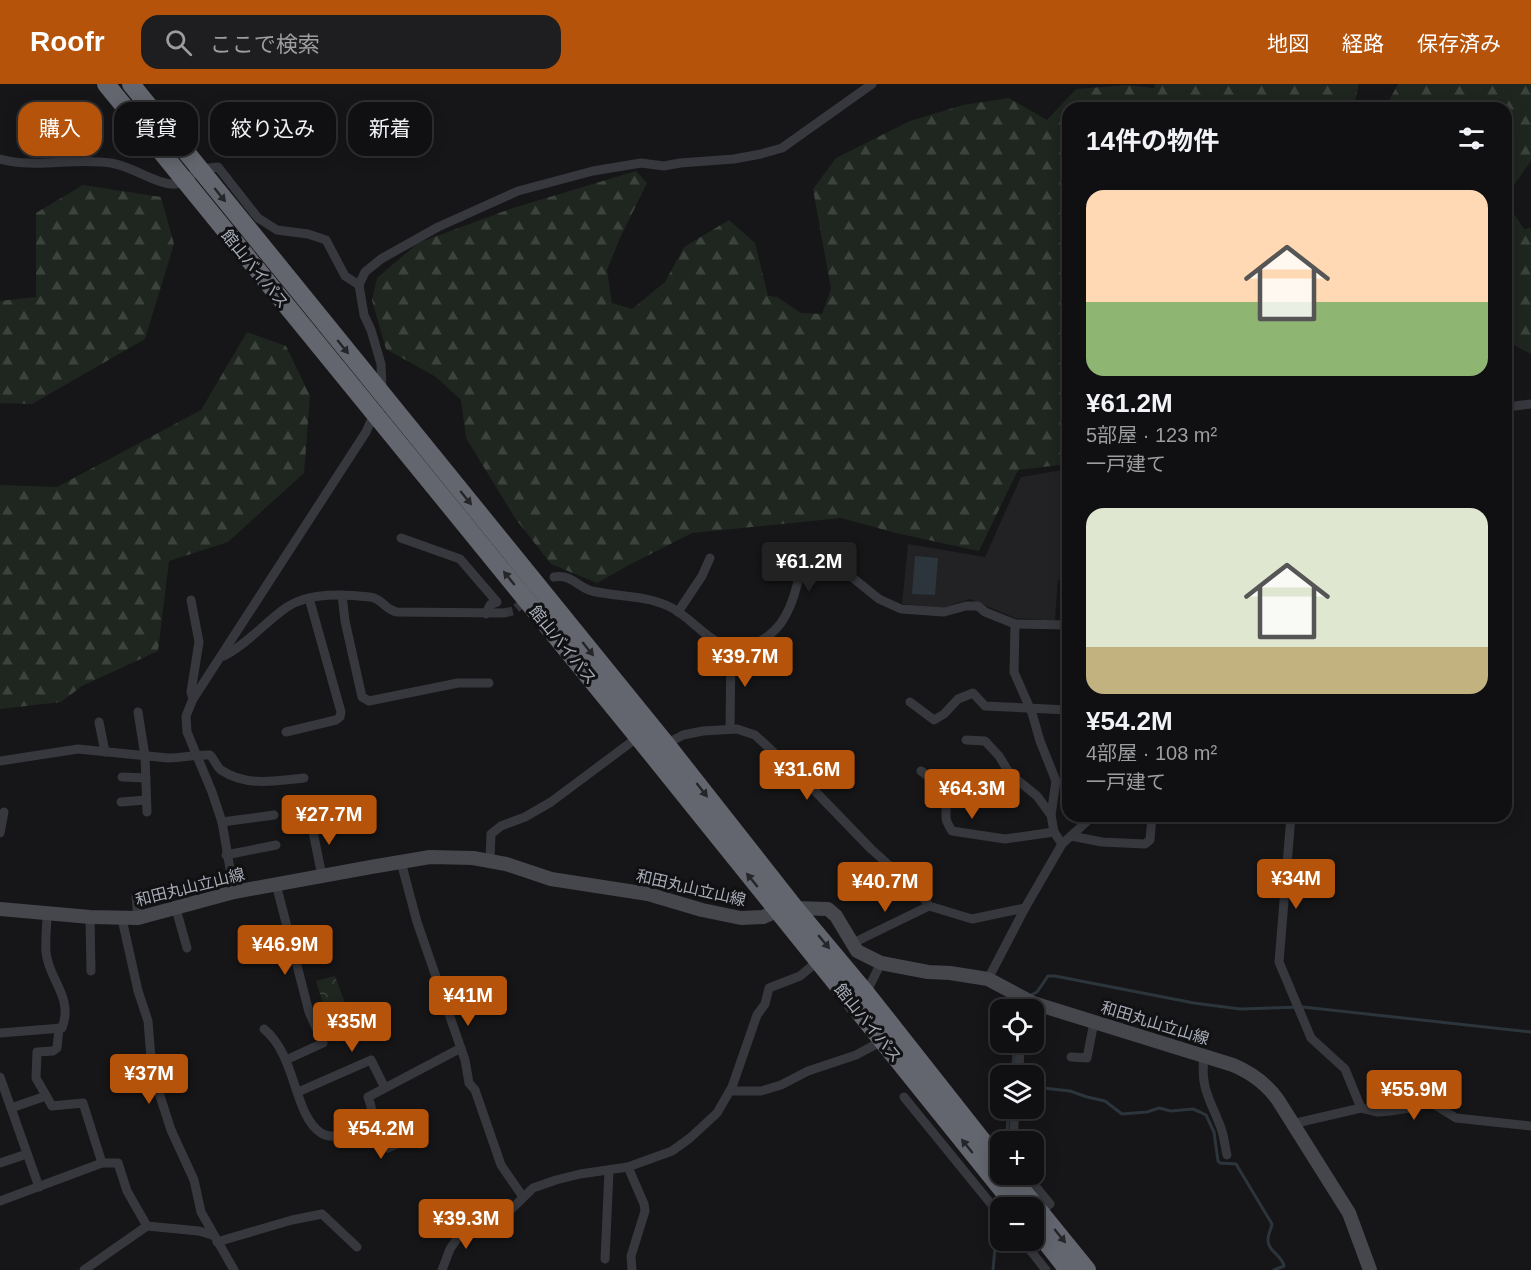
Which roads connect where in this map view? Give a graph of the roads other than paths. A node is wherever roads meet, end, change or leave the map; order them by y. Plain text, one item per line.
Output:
1 (106, 84) edge
2 (131, 84) edge
3 (872, 84) edge
4 (0, 159) edge
5 (200, 170) junction
6 (184, 181) junction
7 (359, 285) junction
8 (381, 394) junction
9 (1531, 404) edge
10 (1512, 406) edge
11 (375, 413) junction
12 (401, 538) dead end
13 (710, 558) dead end
14 (554, 577) dead end
15 (342, 596) junction
16 (309, 598) junction
17 (191, 600) dead end
18 (678, 612) junction
19 (504, 613) tunnel mouth
20 (486, 614) junction
21 (1015, 624) junction
22 (1062, 625) edge
23 (731, 647) junction
24 (222, 657) junction
25 (489, 683) dead end
26 (193, 699) junction
27 (910, 702) dead end
28 (1030, 709) junction
29 (1062, 710) edge
30 (138, 712) dead end
31 (99, 722) dead end
32 (730, 729) junction
33 (286, 732) dead end
34 (638, 737) junction
35 (966, 740) dead end
36 (666, 744) junction
37 (105, 752) junction
38 (195, 754) junction
39 (145, 756) junction
40 (0, 761) edge
41 (921, 771) dead end
42 (122, 777) dead end
43 (146, 778) junction
44 (304, 778) dead end
45 (146, 801) junction
46 (121, 802) dead end
47 (4, 812) dead end
48 (147, 812) dead end
49 (274, 815) dead end
50 (1051, 815) junction
51 (222, 822) junction
52 (311, 822) dead end
53 (1086, 822) edge
54 (1152, 822) edge
55 (1291, 822) edge
56 (1054, 832) junction
57 (0, 833) edge
58 (1071, 836) junction
59 (1062, 844) junction
60 (276, 845) dead end
61 (226, 855) junction
62 (490, 860) junction
63 (402, 862) junction
64 (322, 876) junction
65 (276, 884) junction
66 (234, 892) junction
67 (136, 896) dead end
68 (929, 906) junction
69 (1024, 908) junction
70 (0, 909) edge
71 (176, 909) junction
72 (786, 910) junction
73 (47, 914) junction
74 (90, 917) junction
75 (138, 918) junction
76 (122, 919) junction
77 (851, 944) junction
78 (187, 948) dead end
79 (818, 961) junction
80 (880, 963) junction
81 (92, 971) dead end
82 (988, 979) junction
83 (866, 993) junction
84 (1021, 999) edge
85 (1044, 1009) edge
86 (1094, 1022) junction
87 (58, 1028) junction
88 (264, 1029) dead end
89 (0, 1033) edge
90 (882, 1041) junction
91 (461, 1047) junction
92 (1204, 1056) junction
93 (1071, 1057) dead end
94 (286, 1060) junction
95 (0, 1077) edge
96 (386, 1088) junction
97 (730, 1091) junction
98 (298, 1092) junction
99 (46, 1096) junction
100 (904, 1097) dead end
101 (10, 1108) junction
102 (1361, 1108) junction
103 (372, 1118) junction
104 (1292, 1124) junction
105 (1531, 1126) edge
106 (415, 1136) dead end
107 (990, 1150) edge
108 (27, 1155) junction
109 (1227, 1155) dead end
110 (0, 1163) edge
111 (102, 1163) junction
112 (628, 1167) junction
113 (609, 1171) junction
114 (1034, 1185) edge
115 (39, 1187) junction
116 (523, 1197) junction
117 (1008, 1197) edge
118 (0, 1201) edge
119 (990, 1203) edge
120 (1044, 1211) edge
121 (147, 1226) junction
122 (1044, 1227) edge
123 (1044, 1231) edge
124 (214, 1238) junction
125 (357, 1247) dead end
126 (1031, 1251) edge
127 (605, 1258) dead end
128 (84, 1270) edge
129 (234, 1270) edge
130 (442, 1270) edge
131 (632, 1270) edge
132 (1046, 1270) edge
133 (1068, 1270) edge
134 (1087, 1270) edge
135 (1370, 1270) edge

1 - 6 highway, 館山バイパス
2 - 5 highway, 館山バイパス
3 - 7 street
4 - 6 street
5 - 6 street
5 - 7 street
5 -> 8 highway, 館山バイパス
6 - 11 highway, 館山バイパス
7 - 8 street
8 - 11 street
8 -> 36 highway, 館山バイパス
9 - 10 street
11 - 24 street
34 -> 11 highway, 館山バイパス
12 - 20 street
13 - 18 street
14 - 18 street
15 - 16 street
15 - 20 street
15 - 25 street
16 - 24 street
16 - 33 street
17 - 26 street
18 - 23 street
19 - 20 street
21 - 22 street
21 - 23 street
21 - 28 street
23 - 32 street
24 - 26 street
26 - 38 street
27 - 28 street
28 - 29 street
28 - 50 street
30 - 39 street
31 - 37 street
32 - 36 street
32 - 68 street
34 - 62 street
72 -> 34 highway, 館山バイパス
35 - 50 street
36 -> 72 highway, 館山バイパス
37 - 39 street
37 - 40 street
38 - 39 street
38 - 44 street
38 - 51 street
39 - 43 street
41 - 56 street
42 - 43 street
43 - 45 street
45 - 46 street
45 - 48 street
47 - 57 street
49 - 51 street
50 - 56 street
51 - 61 street
52 - 64 street
53 - 58 street
54 - 58 street
55 - 102 street
56 - 59 street
58 - 59 street
59 - 69 street
60 - 61 street
61 - 66 street
62 - 63 main road, 和田丸山立山線
62 - 72 main road, 和田丸山立山線
63 - 64 main road, 和田丸山立山線
63 - 91 street
64 - 65 main road, 和田丸山立山線
65 - 66 main road, 和田丸山立山線
65 - 94 street
66 - 71 main road, 和田丸山立山線
67 - 75 street
68 - 69 street
68 - 77 street
69 - 82 street
70 - 73 main road, 和田丸山立山線
71 - 75 main road, 和田丸山立山線
71 - 78 street
72 - 77 main road, 和田丸山立山線
72 - 79 highway, 館山バイパス
72 -> 83 highway, 館山バイパス
73 - 74 main road, 和田丸山立山線
73 - 87 street
74 - 76 main road, 和田丸山立山線
74 - 81 street
75 - 76 main road, 和田丸山立山線
76 - 124 street
77 - 80 main road, 和田丸山立山線
79 - 90 highway, 館山バイパス
79 - 97 street
80 - 82 main road, 和田丸山立山線
80 - 83 street
82 - 84 main road, 和田丸山立山線
83 - 107 highway, 館山バイパス
85 - 86 main road, 和田丸山立山線
86 - 92 main road, 和田丸山立山線
86 - 93 street
87 - 89 street
87 - 99 street
88 - 94 street
90 - 97 street
117 -> 90 highway, 館山バイパス
91 - 96 street
91 - 116 street
92 - 104 main road, 和田丸山立山線
92 - 109 street
94 - 98 street
95 - 101 street
96 - 98 street
96 - 103 street
97 - 112 street
98 - 103 street
99 - 101 street
99 - 111 street
100 - 119 street
101 - 108 street
102 - 104 street
102 - 105 street
103 - 106 street
104 - 135 main road, 和田丸山立山線
108 - 110 street
108 - 115 street
111 - 115 street
111 - 121 street
112 - 113 street
112 - 131 street
113 - 116 street
113 - 127 street
114 - 120 street
115 - 118 street
116 - 130 street
121 - 124 street
121 - 128 street
122 -> 134 highway
123 - 133 highway
124 - 125 street
124 - 129 street
126 - 132 street

